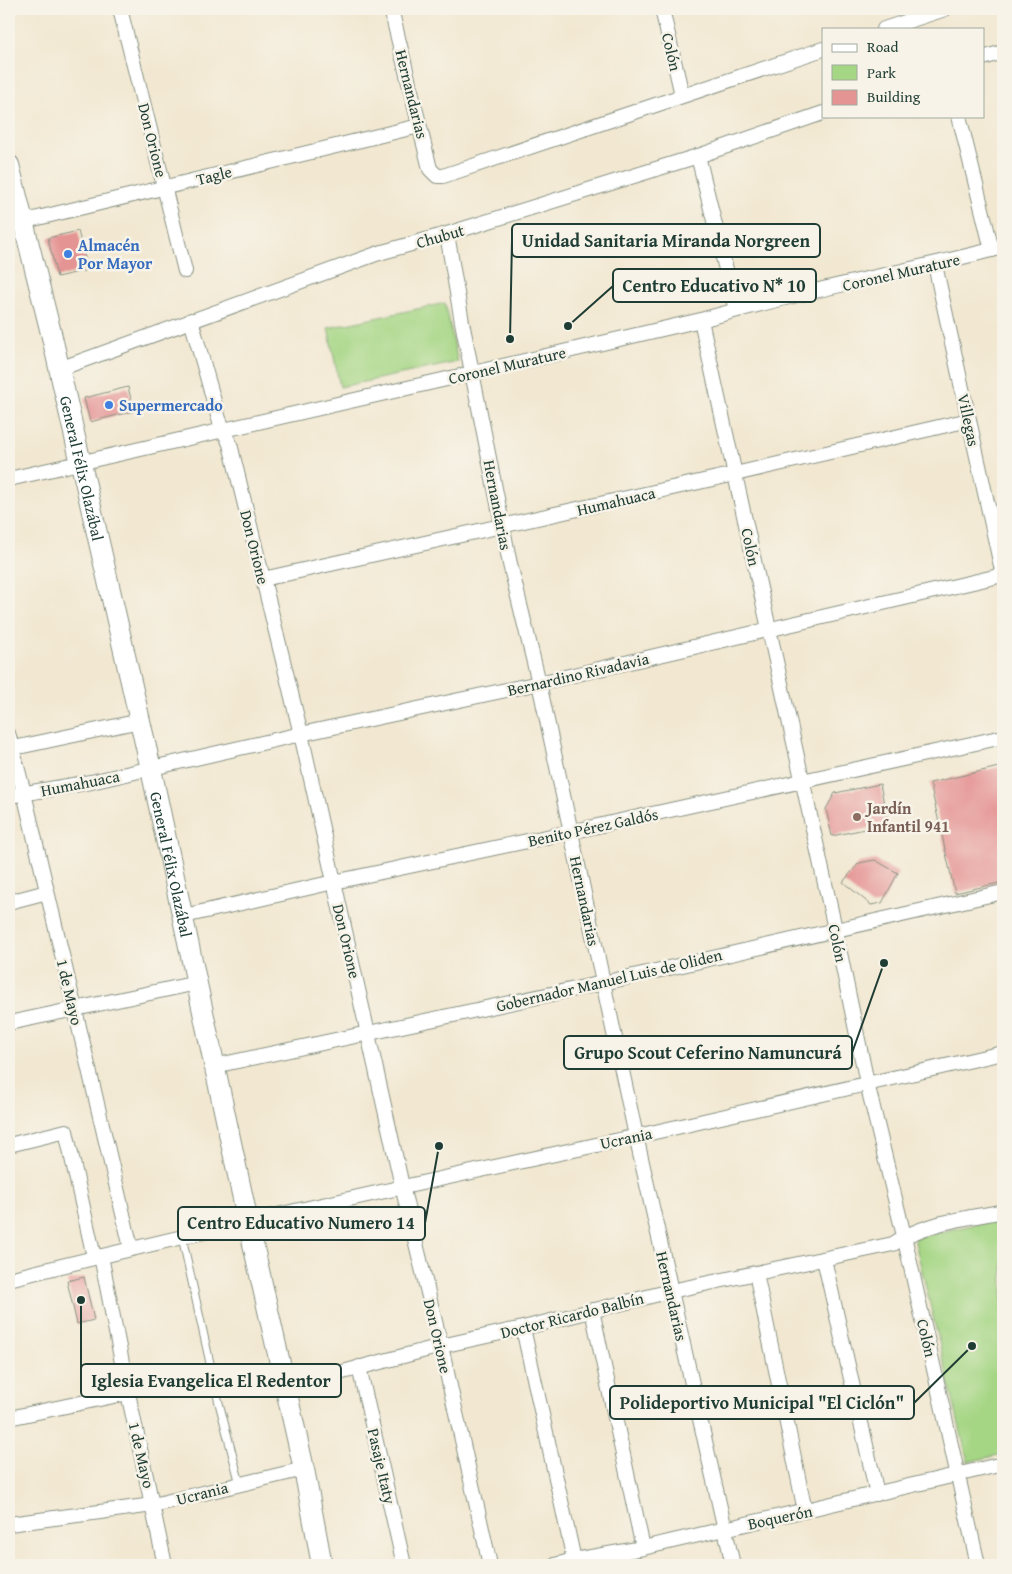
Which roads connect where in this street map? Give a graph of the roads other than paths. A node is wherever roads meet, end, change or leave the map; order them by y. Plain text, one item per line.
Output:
1 (120, 9) edge
2 (392, 9) edge
3 (662, 9) edge
4 (937, 10) edge
5 (887, 28) edge
6 (822, 49) edge
7 (1003, 52) edge
8 (984, 58) edge
9 (682, 95) junction
10 (822, 113) edge
11 (960, 118) edge
12 (419, 126) junction
13 (698, 156) junction
14 (9, 164) edge
15 (164, 187) junction
16 (16, 224) edge
17 (447, 234) junction
18 (998, 249) edge
19 (935, 265) junction
20 (185, 271) dead end
21 (736, 310) junction
22 (192, 320) junction
23 (701, 320) junction
24 (59, 369) junction
25 (473, 374) junction
26 (969, 420) junction
27 (224, 430) junction
28 (80, 463) junction
29 (735, 474) junction
30 (9, 479) edge
31 (502, 526) junction
32 (1003, 575) edge
33 (263, 579) junction
34 (769, 630) junction
35 (539, 683) junction
36 (140, 721) junction
37 (301, 734) junction
38 (1003, 737) edge
39 (10, 745) edge
40 (151, 769) junction
41 (802, 780) junction
42 (24, 793) junction
43 (9, 796) edge
44 (570, 832) junction
45 (334, 882) junction
46 (47, 892) junction
47 (1003, 892) edge
48 (9, 902) edge
49 (184, 916) junction
50 (835, 929) junction
51 (197, 983) junction
52 (603, 983) junction
53 (74, 1008) junction
54 (9, 1024) edge
55 (368, 1033) junction
56 (1003, 1053) edge
57 (214, 1066) junction
58 (867, 1083) junction
59 (636, 1136) junction
60 (9, 1145) edge
61 (402, 1186) junction
62 (1003, 1211) edge
63 (248, 1222) junction
64 (904, 1236) junction
65 (182, 1237) junction
66 (131, 1248) junction
67 (97, 1257) junction
68 (824, 1259) junction
69 (756, 1273) junction
70 (9, 1279) edge
71 (671, 1291) junction
72 (592, 1310) junction
73 (524, 1328) junction
74 (441, 1346) junction
75 (360, 1367) junction
76 (286, 1387) junction
77 (128, 1394) junction
78 (9, 1418) edge
79 (1003, 1464) edge
80 (304, 1470) junction
81 (958, 1476) junction
82 (240, 1484) junction
83 (877, 1494) junction
84 (153, 1505) junction
85 (806, 1512) junction
86 (9, 1524) edge
87 (725, 1529) junction
88 (643, 1548) junction
89 (574, 1560) junction
90 (166, 1565) edge
91 (322, 1565) edge
92 (404, 1565) edge
93 (490, 1565) edge
94 (555, 1565) edge
95 (733, 1565) edge
96 (978, 1565) edge

1 - 15 street, Don Orione
2 - 12 street, Hernandarias
3 - 9 street, Colón
4 - 5 street
6 - 9 street
7 - 8 street
9 - 12 street, Hernandarias
10 - 13 street, Chubut
11 - 18 street
12 - 15 street, Tagle
13 - 17 street, Chubut
13 - 21 street
14 - 16 street, General Félix Olazábal
15 - 16 street, Tagle
15 - 20 street, Don Orione
16 - 24 street, General Félix Olazábal
17 - 22 street, Chubut
17 - 25 street, Hernandarias
18 - 19 street, Coronel Murature
19 - 21 street, Coronel Murature
19 - 26 street, Villegas
21 - 23 street, Coronel Murature
22 - 24 street, Chubut
22 - 27 street, Don Orione
23 - 25 street, Coronel Murature
23 - 29 street, Colón
24 - 28 street, General Félix Olazábal
25 - 27 street, Coronel Murature
25 - 31 street, Hernandarias
26 - 29 street, Humahuaca
26 - 32 street, Villegas
27 - 28 street, Coronel Murature
27 - 33 street, Don Orione
28 - 30 street, Coronel Murature
28 - 36 street, General Félix Olazábal
29 - 31 street, Humahuaca
29 - 34 street, Colón
31 - 33 street, Humahuaca
31 - 35 street, Hernandarias
32 - 34 street, Bernardino Rivadavia
33 - 37 street, Don Orione
34 - 35 street, Bernardino Rivadavia
34 - 41 street, Colón
35 - 37 street, Bernardino Rivadavia
35 - 44 street, Hernandarias
36 - 39 street
36 - 40 street, General Félix Olazábal
37 - 40 street, Bernardino Rivadavia
37 - 45 street, Don Orione
38 - 41 street, Benito Pérez Galdós
39 - 42 street, 1 de Mayo
40 - 42 street, Humahuaca
40 - 49 street, General Félix Olazábal
41 - 44 street, Benito Pérez Galdós
41 - 50 street, Colón
42 - 43 street, Humahuaca
42 - 46 street, 1 de Mayo
44 - 45 street, Benito Pérez Galdós
44 - 52 street, Hernandarias
45 - 49 street, Benito Pérez Galdós
45 - 55 street, Don Orione
46 - 48 street
46 - 53 street, 1 de Mayo
47 - 50 street, Gobernador Manuel Luis de Oliden
49 - 51 street, General Félix Olazábal
50 - 52 street, Gobernador Manuel Luis de Oliden
50 - 58 street, Colón
51 - 53 street
51 - 57 street, General Félix Olazábal
52 - 55 street, Gobernador Manuel Luis de Oliden
52 - 59 street, Hernandarias
53 - 54 street
53 - 66 street, 1 de Mayo
55 - 57 street, Gobernador Manuel Luis de Oliden
55 - 61 street, Don Orione
56 - 58 street, Ucrania
57 - 63 street, General Félix Olazábal
58 - 59 street, Ucrania
58 - 64 street, Colón
59 - 61 street, Ucrania
59 - 71 street, Hernandarias
60 - 67 street, 1 de Mayo
61 - 63 street, Ucrania
61 - 74 street, Don Orione
62 - 64 street, Doctor Ricardo Balbín
63 - 65 street
63 - 76 street, General Félix Olazábal
64 - 68 street, Doctor Ricardo Balbín
64 - 81 street, Colón
65 - 66 street
65 - 82 lane
66 - 67 street
67 - 70 street
67 - 77 street, 1 de Mayo
68 - 69 street, Doctor Ricardo Balbín
68 - 83 street
69 - 71 street, Doctor Ricardo Balbín
69 - 85 street
71 - 72 street, Doctor Ricardo Balbín
71 - 87 street, Hernandarias
72 - 73 street, Doctor Ricardo Balbín
72 - 88 street
73 - 74 street, Doctor Ricardo Balbín
73 - 89 street
74 - 75 street, Doctor Ricardo Balbín
74 - 93 street, Don Orione
75 - 76 street, Doctor Ricardo Balbín
75 - 92 street, Pasaje Itaty
76 - 80 street, General Félix Olazábal
77 - 78 street
77 - 84 street, 1 de Mayo
79 - 81 street, Boquerón
80 - 82 street, Ucrania
80 - 91 street, General Félix Olazábal
81 - 83 street, Boquerón
81 - 96 street, Colón
82 - 84 street, Ucrania
83 - 85 street, Boquerón
84 - 86 street, Ucrania
84 - 90 street, 1 de Mayo
85 - 87 street, Boquerón
87 - 88 street, Boquerón
87 - 95 street, Hernandarias
88 - 89 street, Boquerón
89 - 94 street, Boquerón

